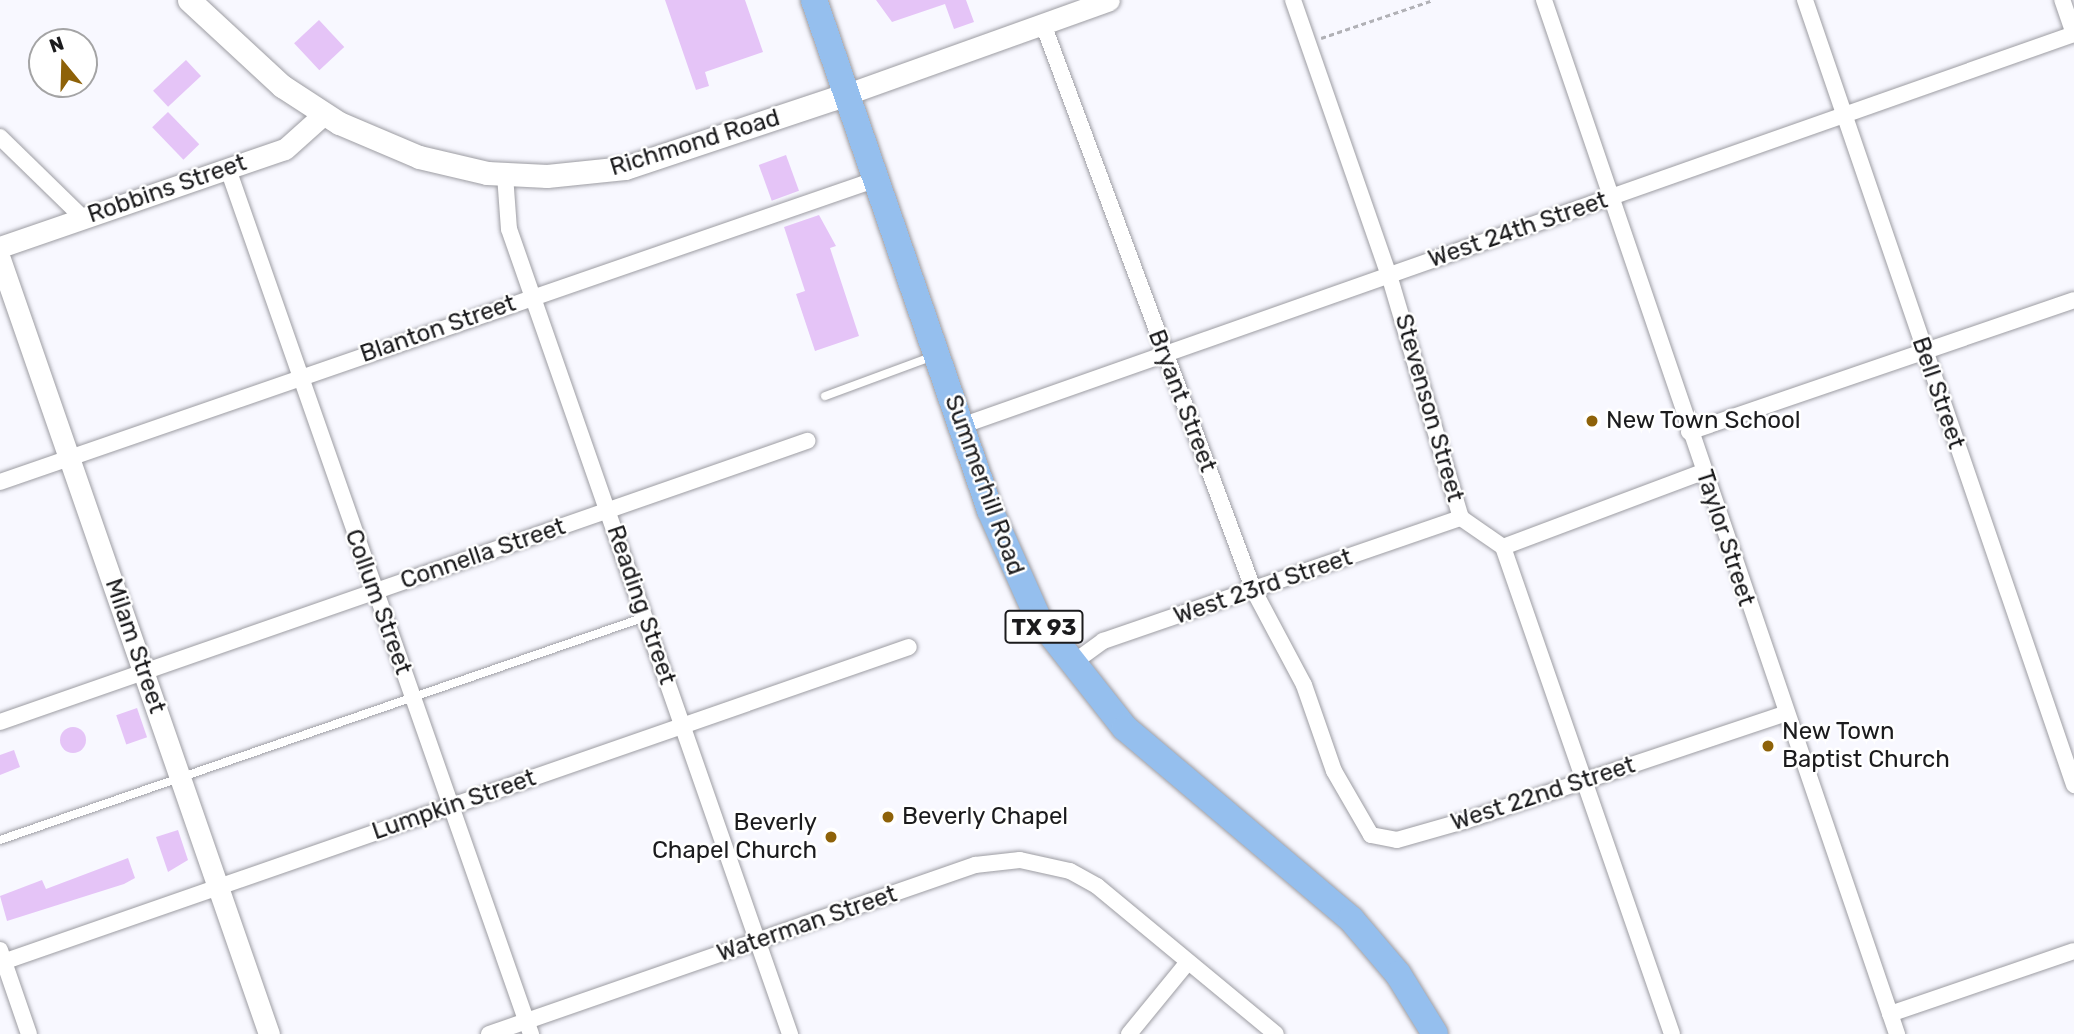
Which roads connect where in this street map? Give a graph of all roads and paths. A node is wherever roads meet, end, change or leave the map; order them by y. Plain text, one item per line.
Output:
1 (189, 0) edge
2 (814, 0) edge
3 (1109, 0) edge
4 (1293, 0) edge
5 (1433, 0) edge
6 (1544, 0) edge
7 (1805, 0) edge
8 (2062, 0) edge
9 (1043, 24) junction
10 (2074, 34) edge
11 (1308, 42) junction
12 (847, 94) junction
13 (324, 114) junction
14 (1844, 115) junction
15 (0, 137) edge
16 (228, 169) junction
17 (505, 175) junction
18 (877, 179) junction
19 (1609, 198) junction
20 (83, 218) junction
21 (0, 247) edge
22 (0, 259) edge
23 (1390, 275) junction
24 (531, 296) junction
25 (2074, 300) edge
26 (1924, 351) junction
27 (1164, 354) junction
28 (937, 355) junction
29 (299, 377) junction
30 (825, 396) dead end
31 (961, 426) junction
32 (1689, 432) junction
33 (807, 441) dead end
34 (68, 458) junction
35 (1703, 472) junction
36 (0, 482) edge
37 (608, 510) junction
38 (1461, 518) junction
39 (1503, 547) junction
40 (1254, 591) junction
41 (374, 592) junction
42 (645, 617) junction
43 (909, 647) dead end
44 (1070, 665) junction
45 (145, 672) junction
46 (412, 697) junction
47 (1784, 714) junction
48 (0, 722) edge
49 (683, 726) junction
50 (1334, 771) joint
51 (180, 778) junction
52 (1586, 781) junction
53 (2074, 785) edge
54 (451, 806) junction
55 (0, 840) edge
56 (216, 885) junction
57 (758, 942) junction
58 (2074, 951) edge
59 (1, 958) edge
60 (1188, 962) junction
61 (1890, 1014) junction
62 (529, 1027) edge
63 (29, 1034) edge
64 (269, 1034) edge
65 (489, 1034) edge
66 (790, 1034) edge
67 (1129, 1034) edge
68 (1276, 1034) edge
69 (1435, 1034) edge
70 (1672, 1034) edge
71 (1897, 1034) edge

1 - 13 main road, Richmond Road
2 - 12 main road, Summerhill Road / TX 93
3 - 9 street, Richmond Road
4 - 11 street, Stevenson Street
5 - 11 path
6 - 19 street, Taylor Street
7 - 14 street, Bell Street
8 - 10 street
9 - 12 street, Richmond Road
9 - 27 street, Bryant Street
10 - 14 street, West 24th Street
11 - 23 street, Stevenson Street
12 - 17 main road, Richmond Road
12 - 18 main road, Summerhill Road / TX 93
13 - 16 street, Robbins Street
13 - 17 main road, Richmond Road
14 - 19 street, West 24th Street
14 - 26 street, Bell Street
15 - 20 street
16 - 20 street, Robbins Street
16 - 29 street, Collum Street
17 - 24 street, Reading Street
18 - 24 street, Blanton Street
18 - 28 main road, Summerhill Road / TX 93
19 - 23 street, West 24th Street
19 - 32 street, Taylor Street
20 - 21 street, Robbins Street
22 - 34 street, Milam Street
23 - 27 street, West 24th Street
23 - 38 street, Stevenson Street
24 - 29 street, Blanton Street
24 - 37 street, Reading Street
25 - 26 street
26 - 32 street
26 - 53 street, Bell Street
27 - 31 street, West 24th Street
27 - 40 street, Bryant Street
28 - 30 lane
28 - 31 main road, Summerhill Road / TX 93
29 - 34 street, Blanton Street
29 - 41 street, Collum Street
31 - 44 main road, Summerhill Road / TX 93
32 - 35 street, Taylor Street
33 - 37 street, Connella Street
34 - 36 street, Blanton Street
34 - 45 street, Milam Street
35 - 39 street
35 - 47 street, Taylor Street
37 - 41 street, Connella Street
37 - 42 street, Reading Street
38 - 39 street, Stevenson Street
38 - 40 street, West 23rd Street
39 - 52 street
40 - 44 street, West 23rd Street
40 - 50 street, Bryant Street
41 - 45 street, Connella Street
41 - 46 street, Collum Street
42 - 46 lane
42 - 49 street, Reading Street
43 - 49 street, Lumpkin Street
44 - 69 main road, Summerhill Road / TX 93
45 - 48 street, Connella Street
45 - 51 street, Milam Street
46 - 51 lane
46 - 54 street, Collum Street
47 - 52 street, West 22nd Street
47 - 61 street, Taylor Street
49 - 54 street, Lumpkin Street
49 - 57 street, Reading Street
50 - 52 street, West 22nd Street
51 - 55 lane
51 - 56 street, Milam Street
52 - 70 street
54 - 56 street, Lumpkin Street
54 - 62 street, Collum Street
56 - 59 street, Lumpkin Street
56 - 64 street, Milam Street
57 - 60 street, Waterman Street
57 - 62 street, Waterman Street
57 - 66 street, Reading Street
58 - 61 street
59 - 63 street
60 - 67 street
60 - 68 street, Waterman Street
61 - 71 street, Taylor Street
62 - 65 street, Waterman Street

